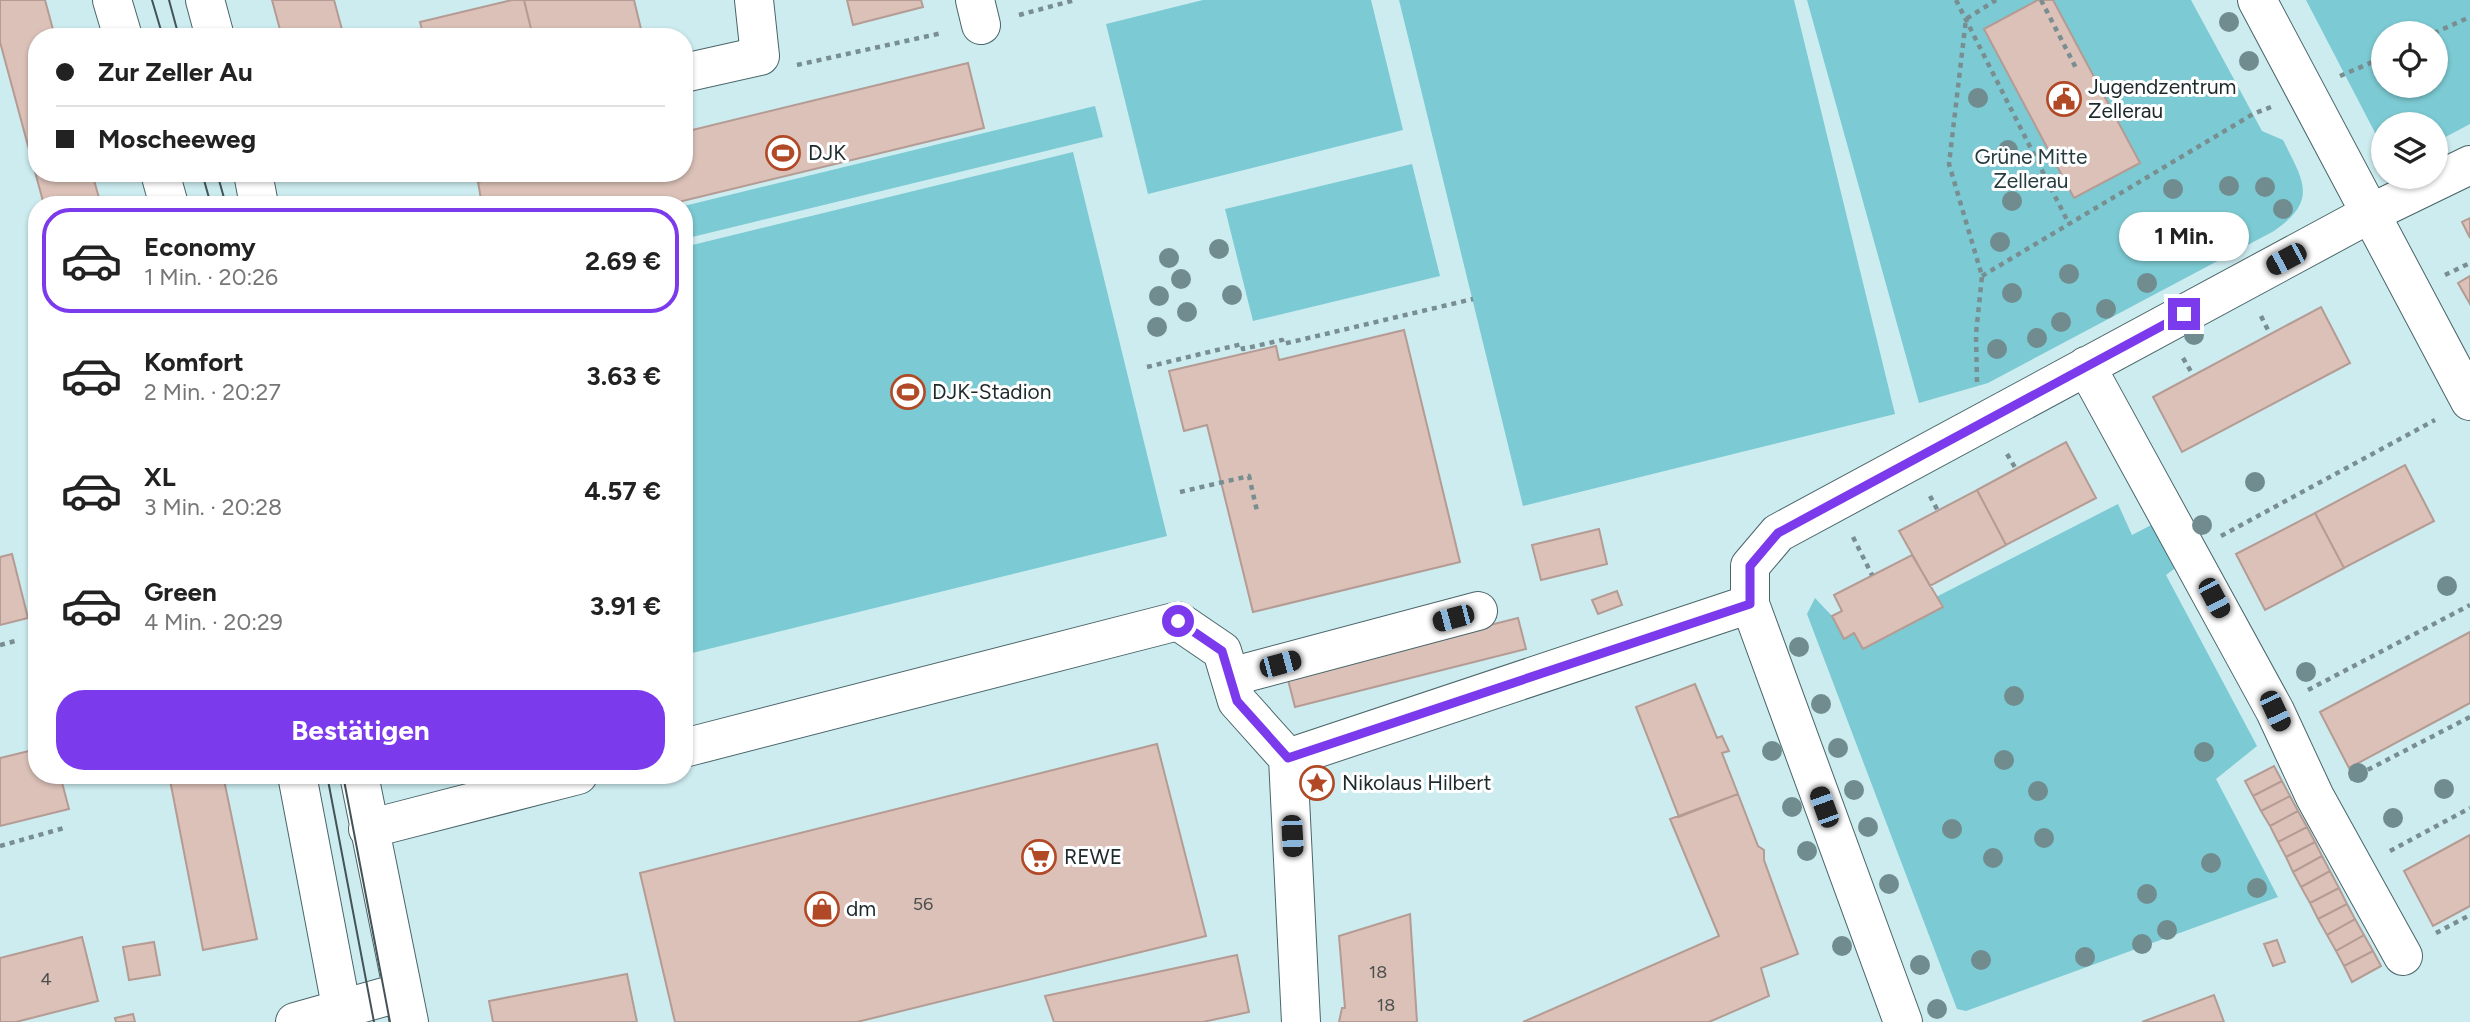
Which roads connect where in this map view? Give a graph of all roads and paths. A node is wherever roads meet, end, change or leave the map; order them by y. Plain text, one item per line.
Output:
1 (112, 0) edge
2 (205, 0) edge
3 (754, 0) edge
4 (1076, 0) edge
5 (1956, 0) edge
6 (1996, 0) edge
7 (2041, 0) edge
8 (2257, 0) edge
9 (978, 12) edge
10 (2470, 17) edge
11 (1966, 19) junction
12 (2448, 27) edge
13 (120, 28) edge
14 (213, 28) edge
15 (760, 55) junction
16 (2076, 68) dead end
17 (693, 71) edge
18 (2306, 92) junction
19 (2470, 165) edge
20 (2371, 213) junction
21 (2069, 225) junction
22 (2470, 263) edge
23 (1982, 276) junction
24 (2441, 277) dead end
25 (1473, 299) dead end
26 (2266, 327) dead end
27 (2270, 334) dead end
28 (2086, 366) junction
29 (1147, 367) dead end
30 (2189, 369) dead end
31 (2193, 375) dead end
32 (2470, 401) edge
33 (1989, 419) junction
34 (2417, 429) dead end
35 (2011, 462) dead end
36 (2015, 469) dead end
37 (1180, 492) dead end
38 (1934, 504) dead end
39 (1257, 511) dead end
40 (1938, 511) dead end
41 (1848, 528) dead end
42 (2190, 553) junction
43 (1872, 575) dead end
44 (1750, 604) junction
45 (2470, 605) edge
46 (1478, 611) dead end
47 (19, 640) dead end
48 (0, 645) edge
49 (1230, 677) junction
50 (2275, 711) junction
51 (2470, 716) edge
52 (693, 746) edge
53 (1288, 758) junction
54 (299, 784) edge
55 (360, 784) edge
56 (543, 784) edge
57 (2315, 797) junction
58 (2470, 808) edge
59 (64, 828) dead end
60 (368, 829) junction
61 (0, 846) edge
62 (2355, 870) junction
63 (2403, 956) dead end
64 (406, 1007) edge
65 (342, 1015) edge
66 (295, 1022) edge
67 (1301, 1022) edge
68 (1903, 1022) edge

1 - 13 street
2 - 14 street
3 - 15 street
4 - 9 path
5 - 11 path
6 - 11 path
7 - 16 path
8 - 18 street
9 - 15 path
10 - 12 path
11 - 21 path
11 - 23 path
15 - 17 street
18 - 20 street
18 - 21 path
19 - 20 street
20 - 28 street
20 - 32 street
21 - 23 path
22 - 24 path
23 - 33 path
25 - 29 path
26 - 27 path
28 - 33 street
28 - 42 street
30 - 31 path
33 - 44 street
34 - 42 path
35 - 36 path
37 - 39 path
38 - 40 path
41 - 43 path
42 - 50 street
44 - 53 street
44 - 68 street
45 - 50 path
46 - 49 street
47 - 48 path
49 - 52 street
49 - 53 street
50 - 57 street
51 - 57 path
53 - 67 street
54 - 65 street
55 - 60 street
56 - 60 street
57 - 62 street
58 - 62 path
59 - 61 path
60 - 64 street
62 - 63 street
64 - 65 street
65 - 66 street

